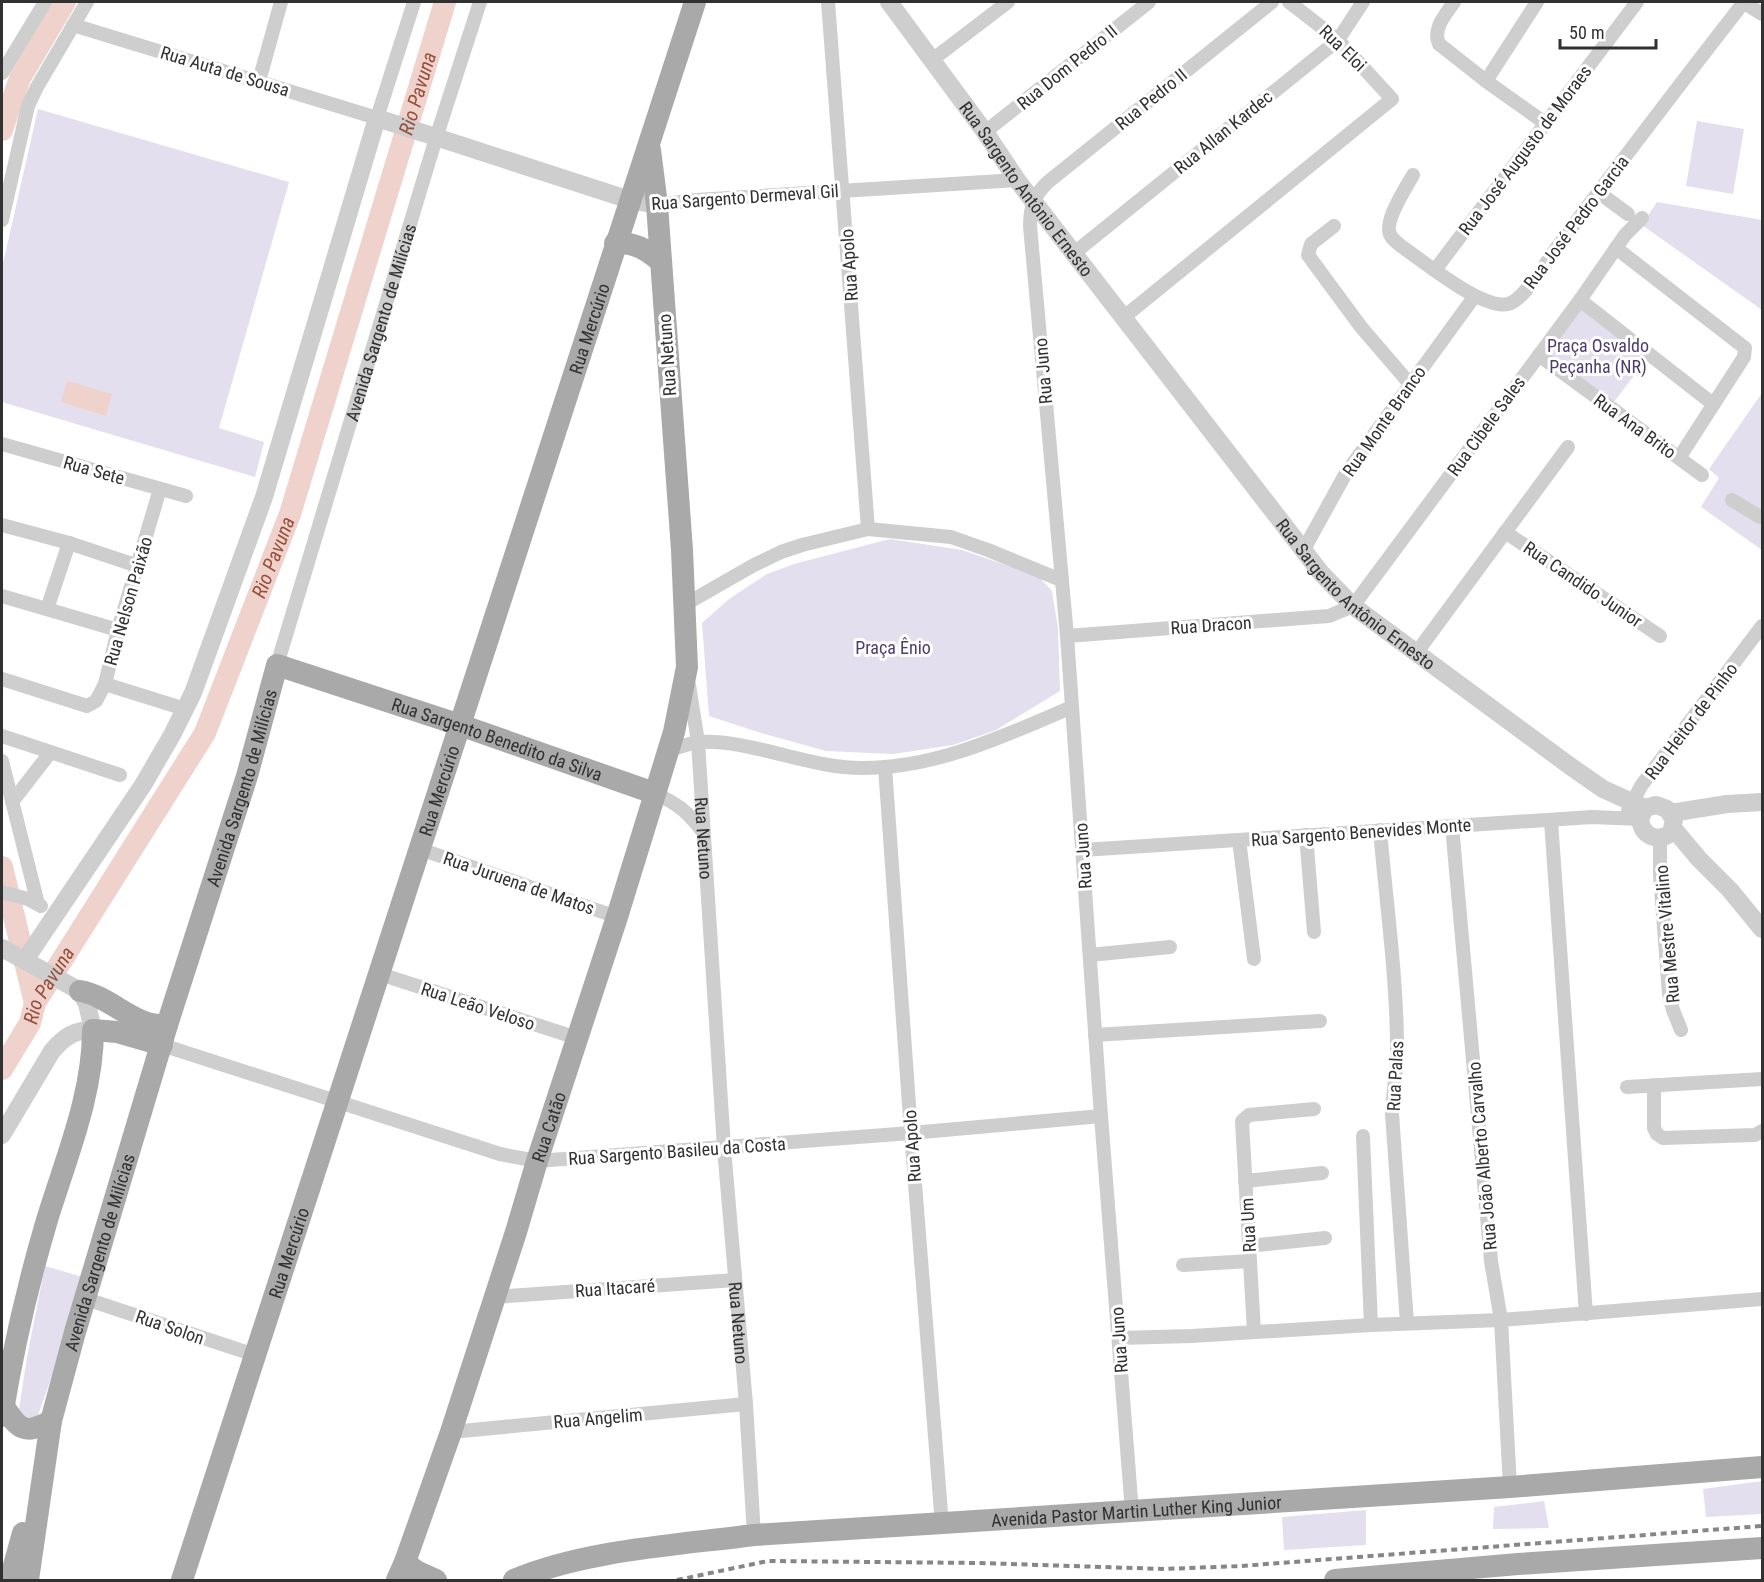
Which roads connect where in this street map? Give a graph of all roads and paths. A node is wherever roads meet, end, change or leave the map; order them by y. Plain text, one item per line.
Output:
1 (45, 2) edge
2 (87, 2) edge
3 (281, 2) edge
4 (414, 2) edge
5 (480, 2) edge
6 (695, 2) edge
7 (828, 2) edge
8 (889, 2) edge
9 (1008, 2) edge
10 (1149, 2) edge
11 (1272, 2) edge
12 (1289, 2) edge
13 (1363, 2) edge
14 (1454, 2) edge
15 (1537, 2) edge
16 (1637, 2) edge
17 (1743, 2) edge
18 (1762, 14) edge
19 (73, 25) junction
20 (1338, 40) junction
21 (932, 60) junction
22 (2, 73) edge
23 (259, 81) junction
24 (1486, 81) junction
25 (382, 120) junction
26 (1545, 123) junction
27 (985, 132) junction
28 (433, 137) junction
29 (649, 143) junction
30 (1413, 175) dead end
31 (1017, 180) junction
32 (844, 191) junction
33 (1598, 192) junction
34 (630, 200) junction
35 (1033, 200) junction
36 (657, 205) junction
37 (1628, 214) dead end
38 (1642, 218) dead end
39 (2, 220) edge
40 (1334, 226) dead end
41 (615, 243) junction
42 (1616, 248) junction
43 (1073, 254) junction
44 (660, 261) junction
45 (1435, 270) junction
46 (1474, 297) junction
47 (1580, 300) junction
48 (1124, 318) junction
49 (1539, 355) junction
50 (1410, 384) junction
51 (1713, 404) junction
52 (2, 444) edge
53 (1568, 447) dead end
54 (1679, 458) junction
55 (1702, 475) dead end
56 (160, 489) junction
57 (186, 496) dead end
58 (1732, 500) dead end
59 (1762, 517) edge
60 (2, 525) edge
61 (868, 529) junction
62 (1505, 532) junction
63 (69, 543) junction
64 (1303, 551) junction
65 (138, 566) junction
66 (1061, 580) junction
67 (2, 596) edge
68 (684, 605) junction
69 (1353, 606) junction
70 (47, 609) junction
71 (1762, 626) edge
72 (118, 630) junction
73 (1067, 636) junction
74 (1660, 636) dead end
75 (1417, 652) junction
76 (277, 665) junction
77 (687, 667) junction
78 (2, 679) edge
79 (105, 684) junction
80 (1072, 707) junction
81 (185, 708) junction
82 (460, 725) junction
83 (2, 736) edge
84 (698, 742) junction
85 (668, 751) junction
86 (50, 753) junction
87 (2, 761) edge
88 (885, 767) junction
89 (120, 776) dead end
90 (654, 793) junction
91 (12, 802) junction
92 (1762, 802) edge
93 (1635, 812) junction
94 (1551, 821) junction
95 (1452, 826) junction
96 (1668, 826) junction
97 (1380, 830) junction
98 (703, 833) junction
99 (1306, 835) junction
100 (1239, 840) junction
101 (420, 849) junction
102 (1083, 850) junction
103 (2, 892) edge
104 (33, 901) junction
105 (53, 917) junction
106 (617, 917) junction
107 (1762, 926) edge
108 (1314, 932) dead end
109 (1170, 947) dead end
110 (2, 948) edge
111 (1090, 955) junction
112 (29, 958) junction
113 (1254, 959) dead end
114 (380, 974) junction
115 (80, 992) junction
116 (1320, 1022) dead end
117 (93, 1030) junction
118 (1681, 1030) dead end
119 (165, 1035) junction
120 (1095, 1035) junction
121 (577, 1038) junction
122 (1762, 1079) edge
123 (1654, 1085) junction
124 (1627, 1086) dead end
125 (339, 1103) junction
126 (1314, 1109) dead end
127 (1101, 1116) junction
128 (1762, 1131) edge
129 (911, 1134) junction
130 (2, 1135) edge
131 (1362, 1136) dead end
132 (724, 1148) junction
133 (537, 1161) junction
134 (1322, 1173) dead end
135 (1245, 1181) junction
136 (1325, 1238) dead end
137 (1249, 1246) junction
138 (1250, 1261) junction
139 (1183, 1265) dead end
140 (735, 1280) junction
141 (495, 1297) junction
142 (86, 1299) junction
143 (1762, 1299) edge
144 (1586, 1314) junction
145 (1501, 1320) junction
146 (1407, 1323) junction
147 (1371, 1325) junction
148 (1254, 1332) junction
149 (1119, 1338) junction
150 (255, 1355) junction
151 (746, 1404) junction
152 (2, 1410) edge
153 (51, 1421) junction
154 (451, 1432) junction
155 (45, 1460) junction
156 (1762, 1467) edge
157 (1510, 1487) junction
158 (1132, 1512) junction
159 (942, 1525) junction
160 (754, 1535) junction
161 (1762, 1548) edge
162 (401, 1571) edge
163 (1519, 1572) edge
164 (10, 1581) edge
165 (28, 1581) edge
166 (182, 1581) edge
167 (436, 1581) edge
168 (514, 1581) edge
169 (1335, 1581) edge

1 - 22 street
2 - 19 street
3 - 23 street
4 - 25 street
5 - 28 street, Avenida Sargento de Milícias
6 - 29 main road, Rua Mercúrio
7 - 32 street, Rua Apolo
8 - 21 street, Rua Sargento Antônio Ernesto
9 - 21 street
10 - 27 street, Rua Dom Pedro II
11 - 35 street, Rua Pedro II
12 - 20 street, Rua Eloi
13 - 20 street, Rua Allan Kardec
14 - 24 street
15 - 24 street
16 - 26 street, Rua José Augusto de Moraes
17 - 18 street
17 - 33 street, Rua José Pedro Garcia
19 - 23 street, Rua Auta de Sousa
19 - 39 street
20 - 43 street, Rua Allan Kardec
20 - 48 street, Rua Eloi
21 - 27 street, Rua Sargento Antônio Ernesto
23 - 25 street, Rua Auta de Sousa
24 - 26 street
25 - 28 street, Rua Sargento Dermeval Gil
25 - 81 street
26 - 45 street, Rua José Augusto de Moraes
27 - 31 street, Rua Sargento Antônio Ernesto
28 - 34 street, Rua Sargento Dermeval Gil
28 - 76 street, Avenida Sargento de Milícias
29 - 34 main road, Rua Mercúrio
29 - 36 main road, Rua Netuno
30 - 45 street, Rua José Pedro Garcia
31 - 32 street, Rua Sargento Dermeval Gil
31 - 35 street, Rua Sargento Antônio Ernesto
32 - 36 street, Rua Sargento Dermeval Gil
32 - 61 street, Rua Apolo
33 - 37 street
33 - 46 street, Rua José Pedro Garcia
34 - 36 street, Rua Sargento Dermeval Gil
34 - 41 main road, Rua Mercúrio
35 - 43 street, Rua Sargento Antônio Ernesto
35 - 66 street, Rua Juno
36 - 44 main road, Rua Netuno
38 - 42 street, Rua Cibele Sales
40 - 50 street
41 - 44 main road
41 - 82 main road, Rua Mercúrio
42 - 47 street, Rua Cibele Sales
42 - 51 street
43 - 48 street, Rua Sargento Antônio Ernesto
44 - 68 main road, Rua Netuno
45 - 46 street, Rua José Pedro Garcia
46 - 50 street, Rua Monte Branco
47 - 49 street, Rua Cibele Sales
47 - 51 street
48 - 64 street, Rua Sargento Antônio Ernesto
49 - 54 street, Rua Ana Brito
49 - 69 street, Rua Cibele Sales
50 - 64 street, Rua Monte Branco
51 - 54 street
52 - 56 street, Rua Sete
53 - 62 street
54 - 55 street, Rua Ana Brito
56 - 57 street, Rua Sete
56 - 65 street, Rua Nelson Paixão
58 - 59 street
60 - 63 street
61 - 66 street
61 - 68 street
62 - 74 street, Rua Candido Junior
62 - 75 street
63 - 65 street
63 - 70 street
64 - 69 street, Rua Sargento Antônio Ernesto
65 - 72 street, Rua Nelson Paixão
66 - 73 street, Rua Juno
67 - 70 street
68 - 77 main road, Rua Netuno
69 - 73 street, Rua Dracon
69 - 75 street, Rua Sargento Antônio Ernesto
70 - 72 street
71 - 93 street, Rua Heitor de Pinho
72 - 79 street, Rua Nelson Paixão
73 - 80 street, Rua Juno
75 - 93 street, Rua Sargento Antônio Ernesto
76 - 82 main road, Rua Sargento Benedito da Silva
76 - 119 main road, Avenida Sargento de Milícias
77 - 84 street, Rua Netuno
77 - 85 main road, Rua Catão
78 - 79 street, Rua Nelson Paixão
79 - 81 street
80 - 88 street
80 - 102 street, Rua Juno
81 - 105 street
82 - 90 main road, Rua Sargento Benedito da Silva
82 - 101 main road, Rua Mercúrio
83 - 86 street
84 - 85 street
84 - 88 street
84 - 98 street, Rua Netuno
85 - 90 main road, Rua Catão
86 - 89 street
86 - 91 street
87 - 91 street
88 - 129 street, Rua Apolo
90 - 98 street, Rua Sargento Benedito da Silva
90 - 106 main road, Rua Catão
91 - 104 street
92 - 96 street
93 - 94 street, Rua Sargento Benevides Monte
93 - 96 street
93 - 96 street
94 - 95 street, Rua Sargento Benevides Monte
94 - 144 street
95 - 97 street, Rua Sargento Benevides Monte
95 - 145 street, Rua João Alberto Carvalho
96 - 107 street
96 - 118 street, Rua Mestre Vitalino
97 - 99 street, Rua Sargento Benevides Monte
97 - 146 street, Rua Palas
98 - 132 street, Rua Netuno
99 - 100 street, Rua Sargento Benevides Monte
99 - 108 street
100 - 102 street, Rua Sargento Benevides Monte
100 - 113 street
101 - 106 street, Rua Juruena de Matos
101 - 114 main road, Rua Mercúrio
102 - 111 street, Rua Juno
103 - 104 street
104 - 105 street
105 - 112 street
106 - 121 main road, Rua Catão
109 - 111 street
110 - 112 street
111 - 120 street, Rua Juno
112 - 115 street
114 - 121 street, Rua Leão Veloso
114 - 125 main road, Rua Mercúrio
115 - 117 street
115 - 119 main road
116 - 120 street
117 - 119 main road
117 - 130 street
117 - 152 main road
119 - 125 street, Rua Sargento Basileu da Costa
119 - 142 main road, Avenida Sargento de Milícias
120 - 127 street, Rua Juno
121 - 133 main road, Rua Catão
122 - 123 street
123 - 124 street
123 - 128 street
125 - 133 street, Rua Sargento Basileu da Costa
125 - 150 main road, Rua Mercúrio
126 - 135 street, Rua Um
127 - 129 street, Rua Sargento Basileu da Costa
127 - 149 street, Rua Juno
129 - 132 street, Rua Sargento Basileu da Costa
129 - 159 street, Rua Apolo
131 - 147 street
132 - 133 street, Rua Sargento Basileu da Costa
132 - 140 street, Rua Netuno
133 - 141 main road, Rua Catão
134 - 135 street
135 - 137 street, Rua Um
136 - 137 street
137 - 138 street, Rua Um
138 - 139 street
138 - 148 street, Rua Um
140 - 141 street, Rua Itacaré
140 - 151 street, Rua Netuno
141 - 154 main road, Rua Catão
142 - 150 street, Rua Solon
142 - 153 main road, Avenida Sargento de Milícias
143 - 144 street
144 - 145 street
145 - 146 street
145 - 157 street, Rua João Alberto Carvalho
146 - 147 street
147 - 148 street
148 - 149 street
149 - 158 street, Rua Juno
150 - 166 main road, Rua Mercúrio
151 - 154 street, Rua Angelim
151 - 160 street, Rua Netuno
152 - 153 main road
153 - 155 main road, Avenida Sargento de Milícias
154 - 162 main road, Rua Catão
155 - 164 main road
155 - 165 main road, Avenida Sargento de Milícias
156 - 157 main road, Avenida Pastor Martin Luther King Junior
157 - 158 main road, Avenida Pastor Martin Luther King Junior
158 - 159 main road, Avenida Pastor Martin Luther King Junior
159 - 160 main road, Avenida Pastor Martin Luther King Junior
160 - 168 main road, Avenida Pastor Martin Luther King Junior
161 - 163 main road
162 - 167 main road
163 - 169 main road

